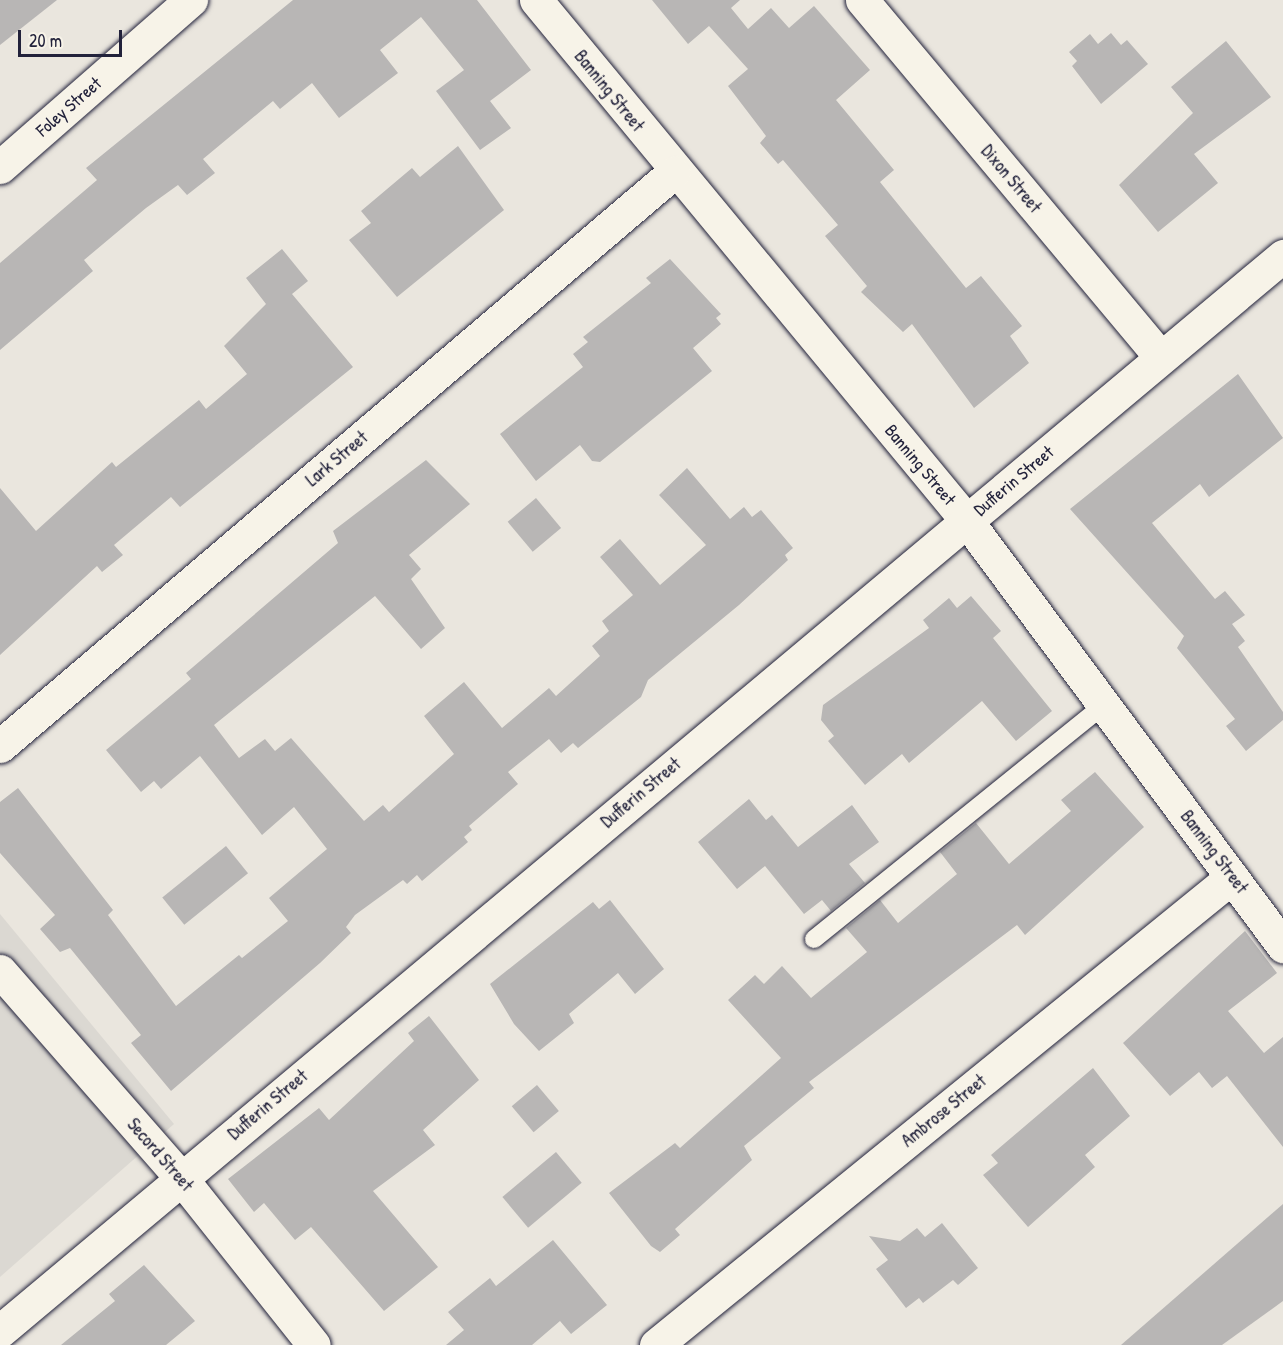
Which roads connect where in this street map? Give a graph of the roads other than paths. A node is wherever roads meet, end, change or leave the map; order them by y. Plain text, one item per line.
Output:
1 (191, 0) edge
2 (536, 0) edge
3 (862, 0) edge
4 (0, 167) edge
5 (674, 172) junction
6 (1283, 256) edge
7 (1160, 357) junction
8 (967, 521) junction
9 (1104, 705) junction
10 (0, 746) edge
11 (1232, 877) junction
12 (814, 939) dead end
13 (1283, 946) edge
14 (0, 971) edge
15 (181, 1178) junction
16 (0, 1331) edge
17 (314, 1345) edge
18 (656, 1345) edge

1 - 4 street, Foley Street
2 - 5 street, Banning Street
3 - 7 street, Dixon Street
5 - 8 street, Banning Street
5 - 10 street, Lark Street
6 - 7 street, Dufferin Street
7 - 8 street, Dufferin Street
8 - 9 street, Banning Street
8 - 15 street, Dufferin Street
9 - 11 street, Banning Street
9 - 12 lane
11 - 13 street, Banning Street
11 - 18 street, Ambrose Street
14 - 15 street, Secord Street
15 - 16 street, Dufferin Street
15 - 17 street, Secord Street

